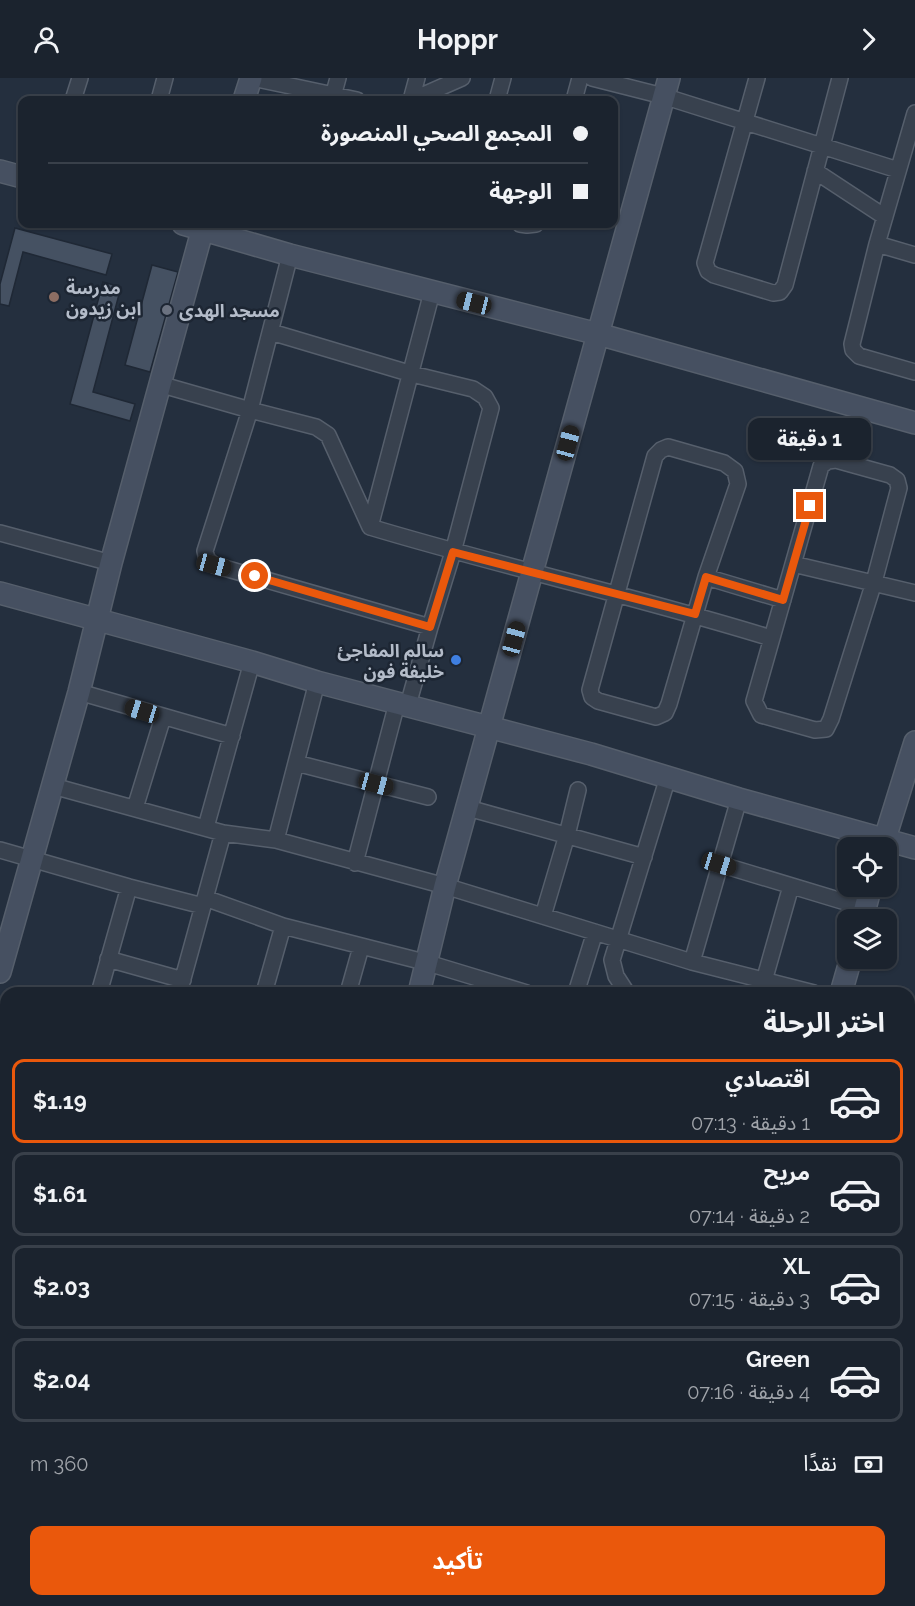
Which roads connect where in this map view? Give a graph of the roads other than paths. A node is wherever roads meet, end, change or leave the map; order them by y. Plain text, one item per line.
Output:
1 (80, 78) edge
2 (165, 78) edge
3 (252, 78) edge
4 (338, 78) edge
5 (417, 78) edge
6 (462, 78) edge
7 (503, 78) edge
8 (580, 78) edge
9 (591, 78) edge
10 (757, 78) edge
11 (840, 78) edge
12 (666, 87) edge
13 (74, 96) edge
14 (160, 96) edge
15 (245, 96) edge
16 (325, 96) edge
17 (334, 96) edge
18 (412, 96) edge
19 (420, 96) edge
20 (498, 96) edge
21 (575, 96) edge
22 (915, 113) edge
23 (744, 123) junction
24 (821, 147) junction
25 (898, 170) junction
26 (0, 171) edge
27 (815, 171) junction
28 (18, 176) edge
29 (885, 217) junction
30 (195, 228) edge
31 (206, 228) edge
32 (877, 244) junction
33 (291, 255) junction
34 (915, 255) edge
35 (432, 292) junction
36 (271, 332) junction
37 (598, 334) junction
38 (915, 372) edge
39 (412, 374) junction
40 (159, 384) junction
41 (250, 410) junction
42 (915, 423) edge
43 (370, 527) junction
44 (0, 533) edge
45 (453, 552) junction
46 (111, 563) junction
47 (793, 564) junction
48 (532, 573) junction
49 (706, 577) junction
50 (874, 582) junction
51 (0, 593) edge
52 (915, 593) edge
53 (617, 594) junction
54 (783, 600) junction
55 (695, 614) junction
56 (96, 621) junction
57 (430, 627) junction
58 (771, 638) junction
59 (252, 662) junction
60 (317, 682) junction
61 (79, 692) junction
62 (403, 704) junction
63 (163, 717) junction
64 (490, 726) junction
65 (232, 736) junction
66 (914, 753) edge
67 (296, 763) junction
68 (668, 777) junction
69 (376, 784) junction
70 (53, 786) junction
71 (578, 790) dead end
72 (428, 797) dead end
73 (738, 799) junction
74 (135, 808) junction
75 (468, 808) junction
76 (206, 828) junction
77 (223, 833) junction
78 (567, 835) junction
79 (863, 837) edge
80 (885, 837) edge
81 (276, 840) junction
82 (897, 845) edge
83 (915, 848) edge
84 (0, 850) edge
85 (644, 857) junction
86 (32, 860) junction
87 (355, 863) junction
88 (719, 864) junction
89 (445, 886) junction
90 (791, 886) junction
91 (129, 887) junction
92 (204, 902) junction
93 (850, 909) edge
94 (543, 916) junction
95 (283, 926) junction
96 (595, 933) junction
97 (620, 939) junction
98 (361, 947) junction
99 (108, 959) junction
100 (692, 962) junction
101 (428, 963) junction
102 (847, 969) edge
103 (0, 972) edge
104 (764, 981) junction
105 (101, 987) edge
106 (181, 987) edge
107 (266, 987) edge
108 (350, 987) edge
109 (421, 987) edge
110 (504, 987) edge
111 (578, 987) edge
112 (623, 987) edge
113 (789, 987) edge
114 (843, 987) edge

1 - 13 street
2 - 14 street
3 - 15 street
3 - 16 street
4 - 17 street
5 - 18 street
6 - 19 street
7 - 20 street
8 - 21 street
9 - 12 street
10 - 23 street
11 - 24 street
12 - 23 street
12 - 37 street
22 - 25 street
23 - 24 street
23 - 27 street
24 - 25 street
24 - 27 street
25 - 29 street
26 - 28 street
27 - 29 street
29 - 32 street
30 - 40 street
31 - 33 street
32 - 34 street
32 - 38 street
33 - 35 street
33 - 36 street
35 - 37 street
35 - 39 street
36 - 39 street
36 - 41 street
37 - 42 street
37 - 48 street
39 - 43 street
39 - 45 street
40 - 41 street
40 - 46 street
41 - 43 street
41 - 57 street
43 - 45 street
44 - 46 street
45 - 48 street
45 - 57 street
46 - 56 street
47 - 50 street
47 - 50 street
47 - 54 street
48 - 53 street
48 - 64 street
49 - 53 street
49 - 54 street
49 - 55 street
50 - 52 street
50 - 58 street
51 - 56 street
53 - 55 street
53 - 55 street
54 - 58 street
55 - 58 street
56 - 59 street
56 - 61 street
57 - 62 street
59 - 60 street
59 - 65 street
60 - 62 street
60 - 67 street
61 - 63 street
61 - 70 street
62 - 64 street
62 - 69 street
63 - 65 street
63 - 74 street
64 - 68 street
64 - 75 street
65 - 76 street
66 - 80 street
67 - 69 street
67 - 81 street
68 - 73 street
68 - 85 street
69 - 72 street
69 - 87 street
70 - 74 street
70 - 86 street
71 - 78 street
73 - 79 street
73 - 88 street
74 - 76 street
75 - 78 street
75 - 89 street
76 - 77 street
77 - 81 street
77 - 92 street
78 - 85 street
78 - 94 street
81 - 87 street
82 - 83 street
84 - 86 street
85 - 97 street
86 - 91 street
86 - 103 street
87 - 89 street
88 - 90 street
88 - 100 street
89 - 94 street
89 - 101 street
90 - 93 street
90 - 104 street
91 - 92 street
91 - 99 street
92 - 95 street
92 - 106 street
94 - 96 street
95 - 98 street
95 - 107 street
96 - 97 street
96 - 111 street
97 - 100 street
97 - 112 street
98 - 101 street
98 - 108 street
99 - 105 street
99 - 106 street
100 - 104 street
101 - 109 street
101 - 110 street
102 - 114 street
104 - 113 street

